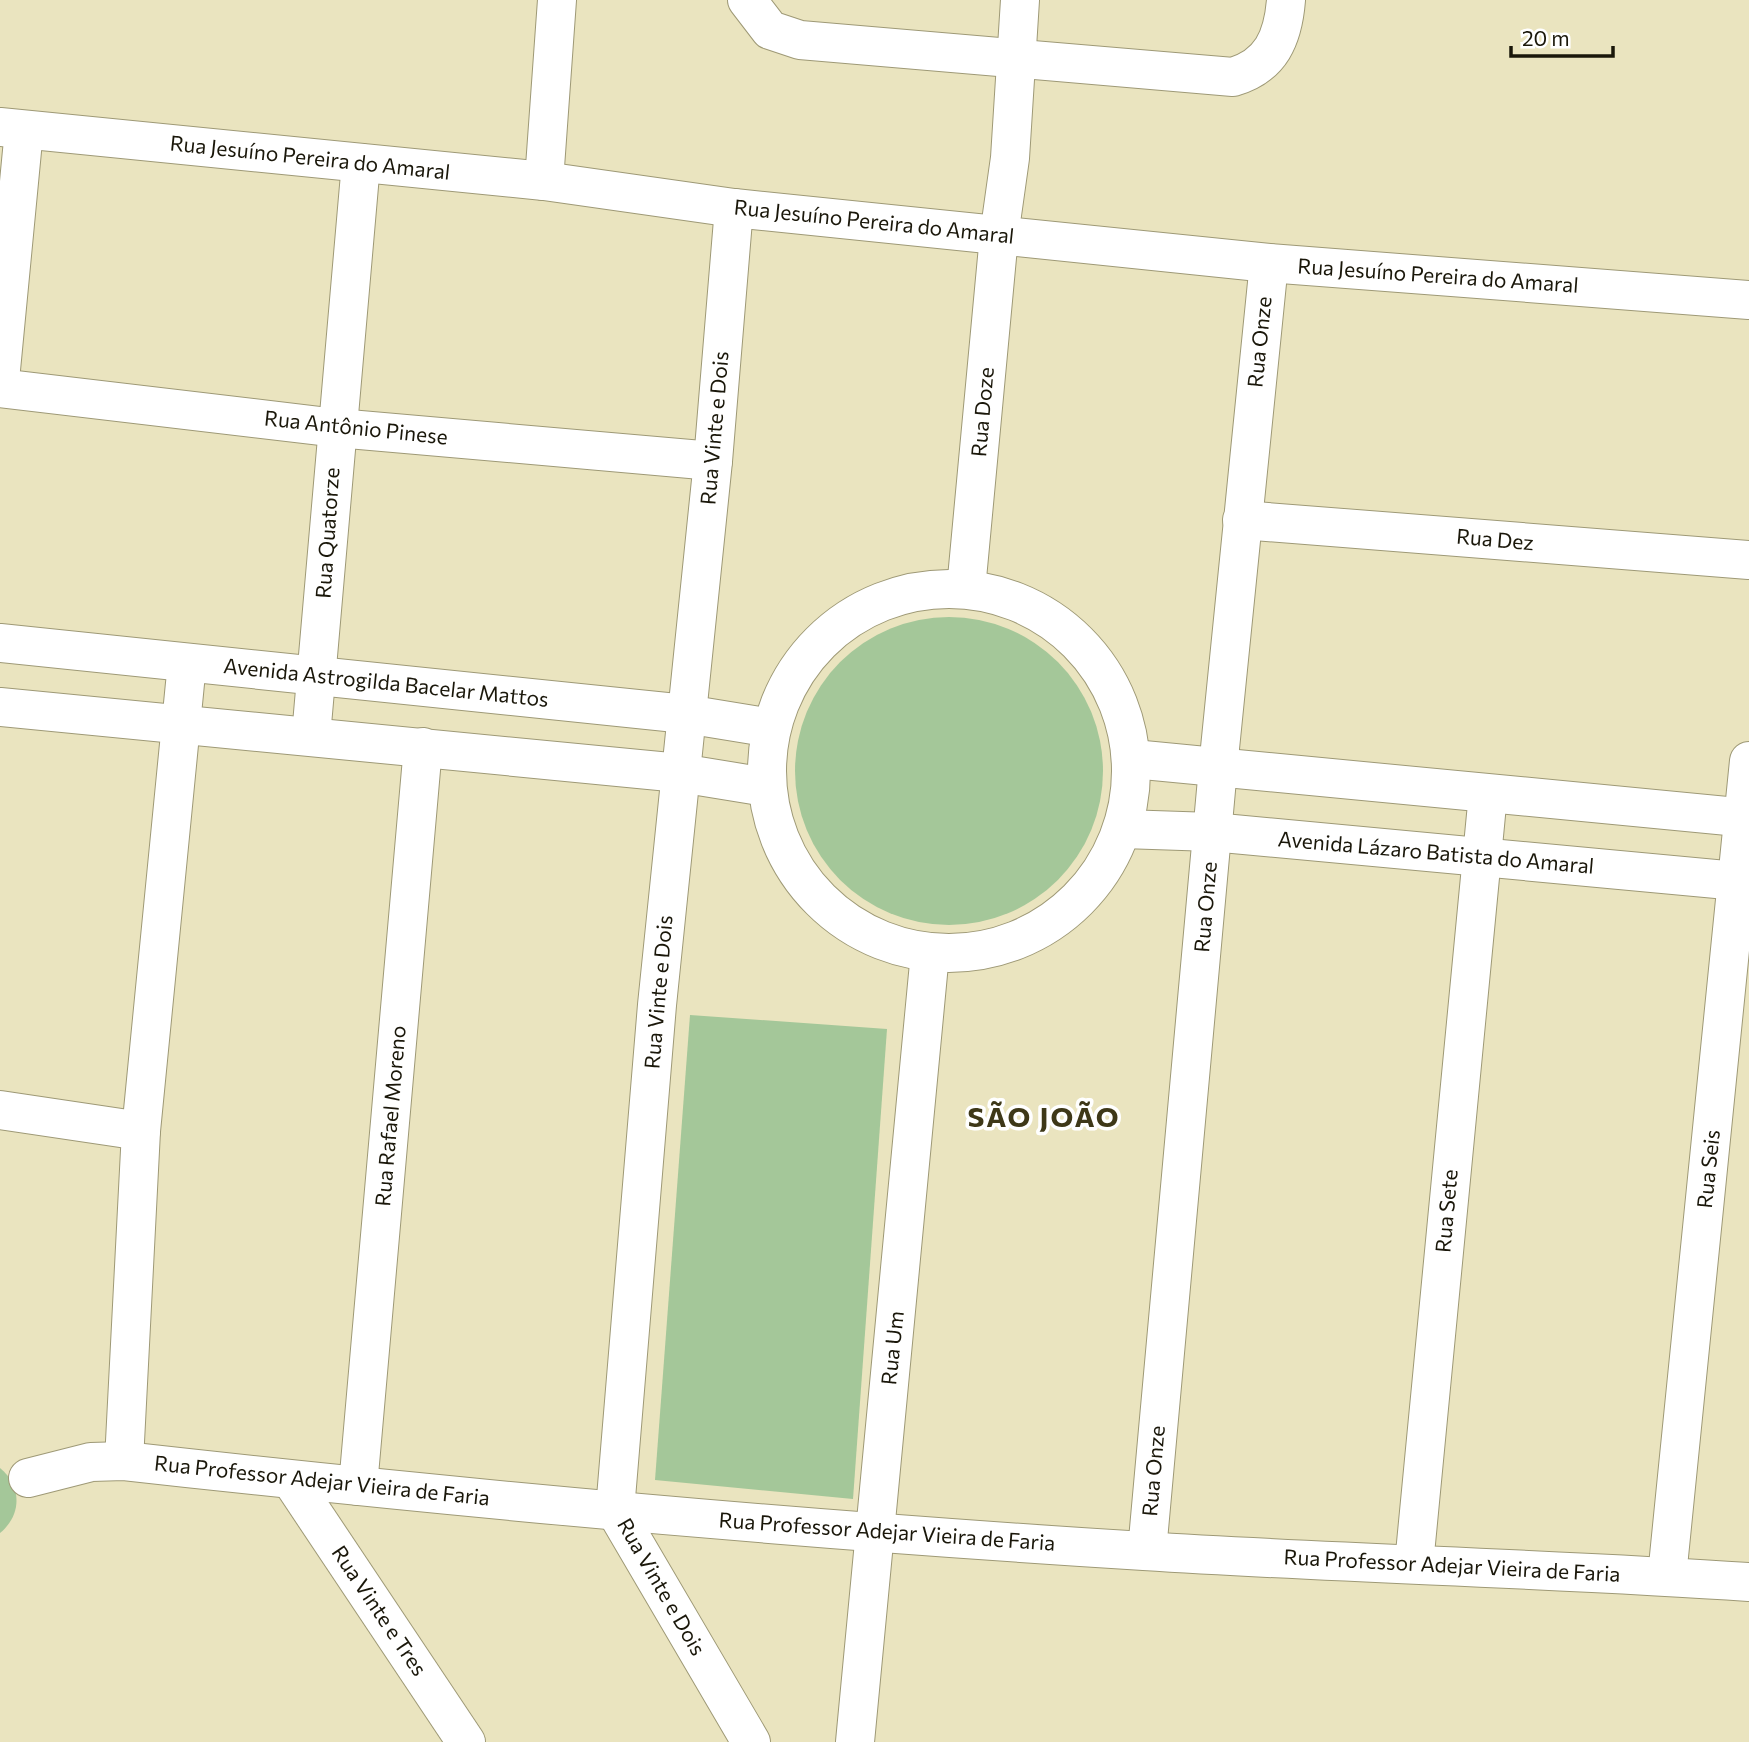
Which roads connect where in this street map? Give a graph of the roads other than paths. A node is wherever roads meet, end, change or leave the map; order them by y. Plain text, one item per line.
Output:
1 (557, 0) edge
2 (747, 0) edge
3 (1020, 0) edge
4 (1286, 0) edge
5 (1015, 59) junction
6 (12, 129) edge
7 (361, 163) junction
8 (544, 181) junction
9 (734, 208) junction
10 (999, 236) junction
11 (1269, 263) junction
12 (1749, 300) edge
13 (0, 380) edge
14 (0, 388) edge
15 (337, 428) junction
16 (713, 460) junction
17 (1242, 520) junction
18 (1749, 560) edge
19 (966, 589) junction
20 (0, 643) edge
21 (187, 663) junction
22 (318, 674) junction
23 (0, 707) edge
24 (687, 714) junction
25 (180, 726) junction
26 (771, 728) junction
27 (311, 736) junction
28 (423, 747) junction
29 (1133, 759) junction
30 (1749, 761) edge
31 (1217, 768) junction
32 (680, 773) junction
33 (766, 787) junction
34 (1488, 794) junction
35 (1746, 818) edge
36 (1123, 829) junction
37 (1212, 832) junction
38 (1480, 857) junction
39 (1744, 881) edge
40 (930, 953) junction
41 (0, 1110) edge
42 (141, 1131) junction
43 (124, 1461) junction
44 (28, 1478) dead end
45 (291, 1480) junction
46 (358, 1486) junction
47 (615, 1510) junction
48 (874, 1533) junction
49 (1147, 1551) junction
50 (1414, 1564) junction
51 (1667, 1576) junction
52 (1749, 1582) edge
53 (466, 1742) edge
54 (751, 1742) edge
55 (855, 1742) edge

1 - 8 street
2 - 5 street
3 - 5 street, Rua Doze
4 - 5 street
5 - 10 street, Rua Doze
6 - 7 street, Rua Jesuíno Pereira do Amaral
6 - 13 street
7 - 8 street, Rua Jesuíno Pereira do Amaral
7 - 15 street, Rua Quatorze
8 - 9 street, Rua Jesuíno Pereira do Amaral
9 - 10 street, Rua Jesuíno Pereira do Amaral
9 - 16 street, Rua Vinte e Dois
10 - 11 street, Rua Jesuíno Pereira do Amaral
10 - 19 street, Rua Doze
11 - 12 street, Rua Jesuíno Pereira do Amaral
11 - 17 street, Rua Onze
14 - 15 street, Rua Antônio Pinese
15 - 16 street, Rua Antônio Pinese
15 - 22 street, Rua Quatorze
16 - 24 street, Rua Vinte e Dois
17 - 18 street, Rua Dez
17 - 31 street, Rua Onze
19 - 26 street
19 - 29 street
20 - 21 street, Avenida Astrogilda Bacelar Mattos
21 - 22 street, Avenida Astrogilda Bacelar Mattos
21 - 25 street
22 - 24 street, Avenida Astrogilda Bacelar Mattos
22 - 27 street, Rua Quatorze
23 - 25 street
24 - 26 street, Avenida Astrogilda Bacelar Mattos
24 - 32 street, Rua Vinte e Dois
25 - 27 street
25 - 42 street
26 - 33 street
27 - 28 street
28 - 32 street
28 - 46 street, Rua Rafael Moreno
29 - 31 street
29 - 36 street
30 - 35 street, Rua Seis
31 - 34 street
31 - 37 street, Rua Onze
32 - 33 street
32 - 47 street, Rua Vinte e Dois
33 - 40 street
34 - 35 street
34 - 38 street, Rua Sete
35 - 39 street, Rua Seis
36 - 37 street, Avenida Lázaro Batista do Amaral
36 - 40 street
37 - 38 street, Avenida Lázaro Batista do Amaral
37 - 49 street, Rua Onze
38 - 39 street, Avenida Lázaro Batista do Amaral
38 - 50 street, Rua Sete
39 - 51 street, Rua Seis
40 - 48 street, Rua Um
41 - 42 street
42 - 43 street
43 - 44 street, Rua Professor Adejar Vieira de Faria
43 - 45 street, Rua Professor Adejar Vieira de Faria
45 - 46 street, Rua Professor Adejar Vieira de Faria
45 - 53 street, Rua Vinte e Tres
46 - 47 street, Rua Professor Adejar Vieira de Faria
47 - 48 street, Rua Professor Adejar Vieira de Faria
47 - 54 street, Rua Vinte e Dois
48 - 49 street, Rua Professor Adejar Vieira de Faria
48 - 55 street, Rua Um
49 - 50 street, Rua Professor Adejar Vieira de Faria
50 - 51 street, Rua Professor Adejar Vieira de Faria
51 - 52 street, Rua Professor Adejar Vieira de Faria

